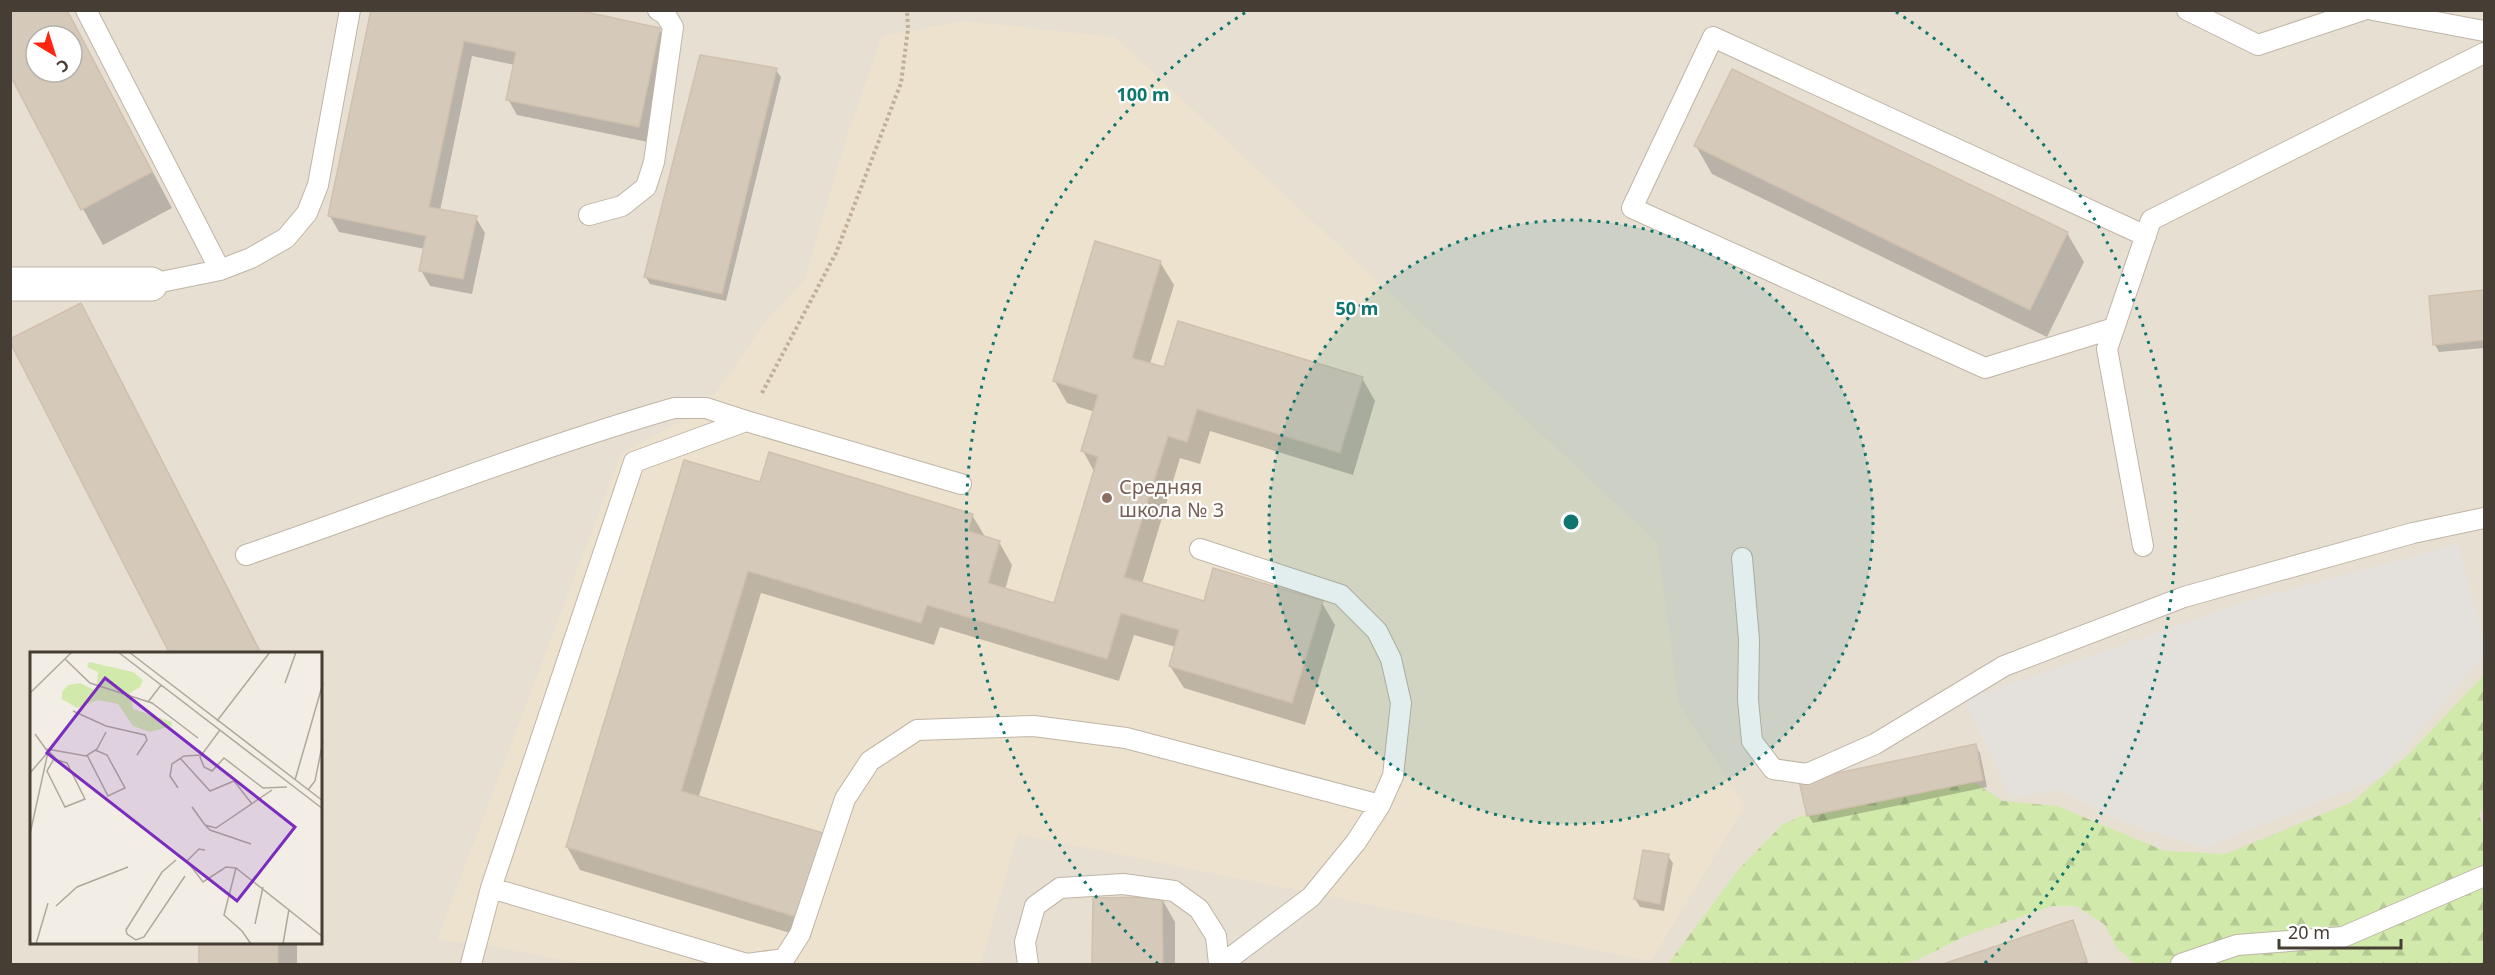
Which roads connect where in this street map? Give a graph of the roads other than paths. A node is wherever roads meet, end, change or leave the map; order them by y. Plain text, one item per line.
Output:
1 (86, 10) edge
2 (350, 10) edge
3 (658, 10) edge
4 (2187, 10) edge
5 (2363, 10) edge
6 (2373, 10) edge
7 (2396, 13) edge
8 (2484, 31) edge
9 (2484, 53) edge
10 (589, 215) dead end
11 (2146, 236) junction
12 (220, 270) junction
13 (10, 284) edge
14 (151, 284) joint
15 (2114, 328) junction
16 (746, 422) junction
17 (961, 484) dead end
18 (2484, 518) edge
19 (2143, 546) dead end
20 (1200, 549) dead end
21 (246, 555) dead end
22 (1742, 558) dead end
23 (1380, 805) junction
24 (2484, 876) edge
25 (491, 888) junction
26 (471, 964) edge
27 (1028, 964) edge
28 (1220, 964) edge
29 (2181, 964) edge

1 - 12 lane
2 - 12 lane
3 - 10 lane
4 - 5 lane
6 - 7 lane
7 - 8 lane
9 - 11 lane
11 - 15 lane
11 - 15 lane
12 - 14 lane
13 - 14 street
15 - 19 lane
16 - 17 lane
16 - 21 lane
16 - 25 lane
18 - 22 lane
20 - 23 lane
23 - 25 lane
23 - 28 lane
24 - 29 lane
25 - 26 lane
27 - 28 lane

